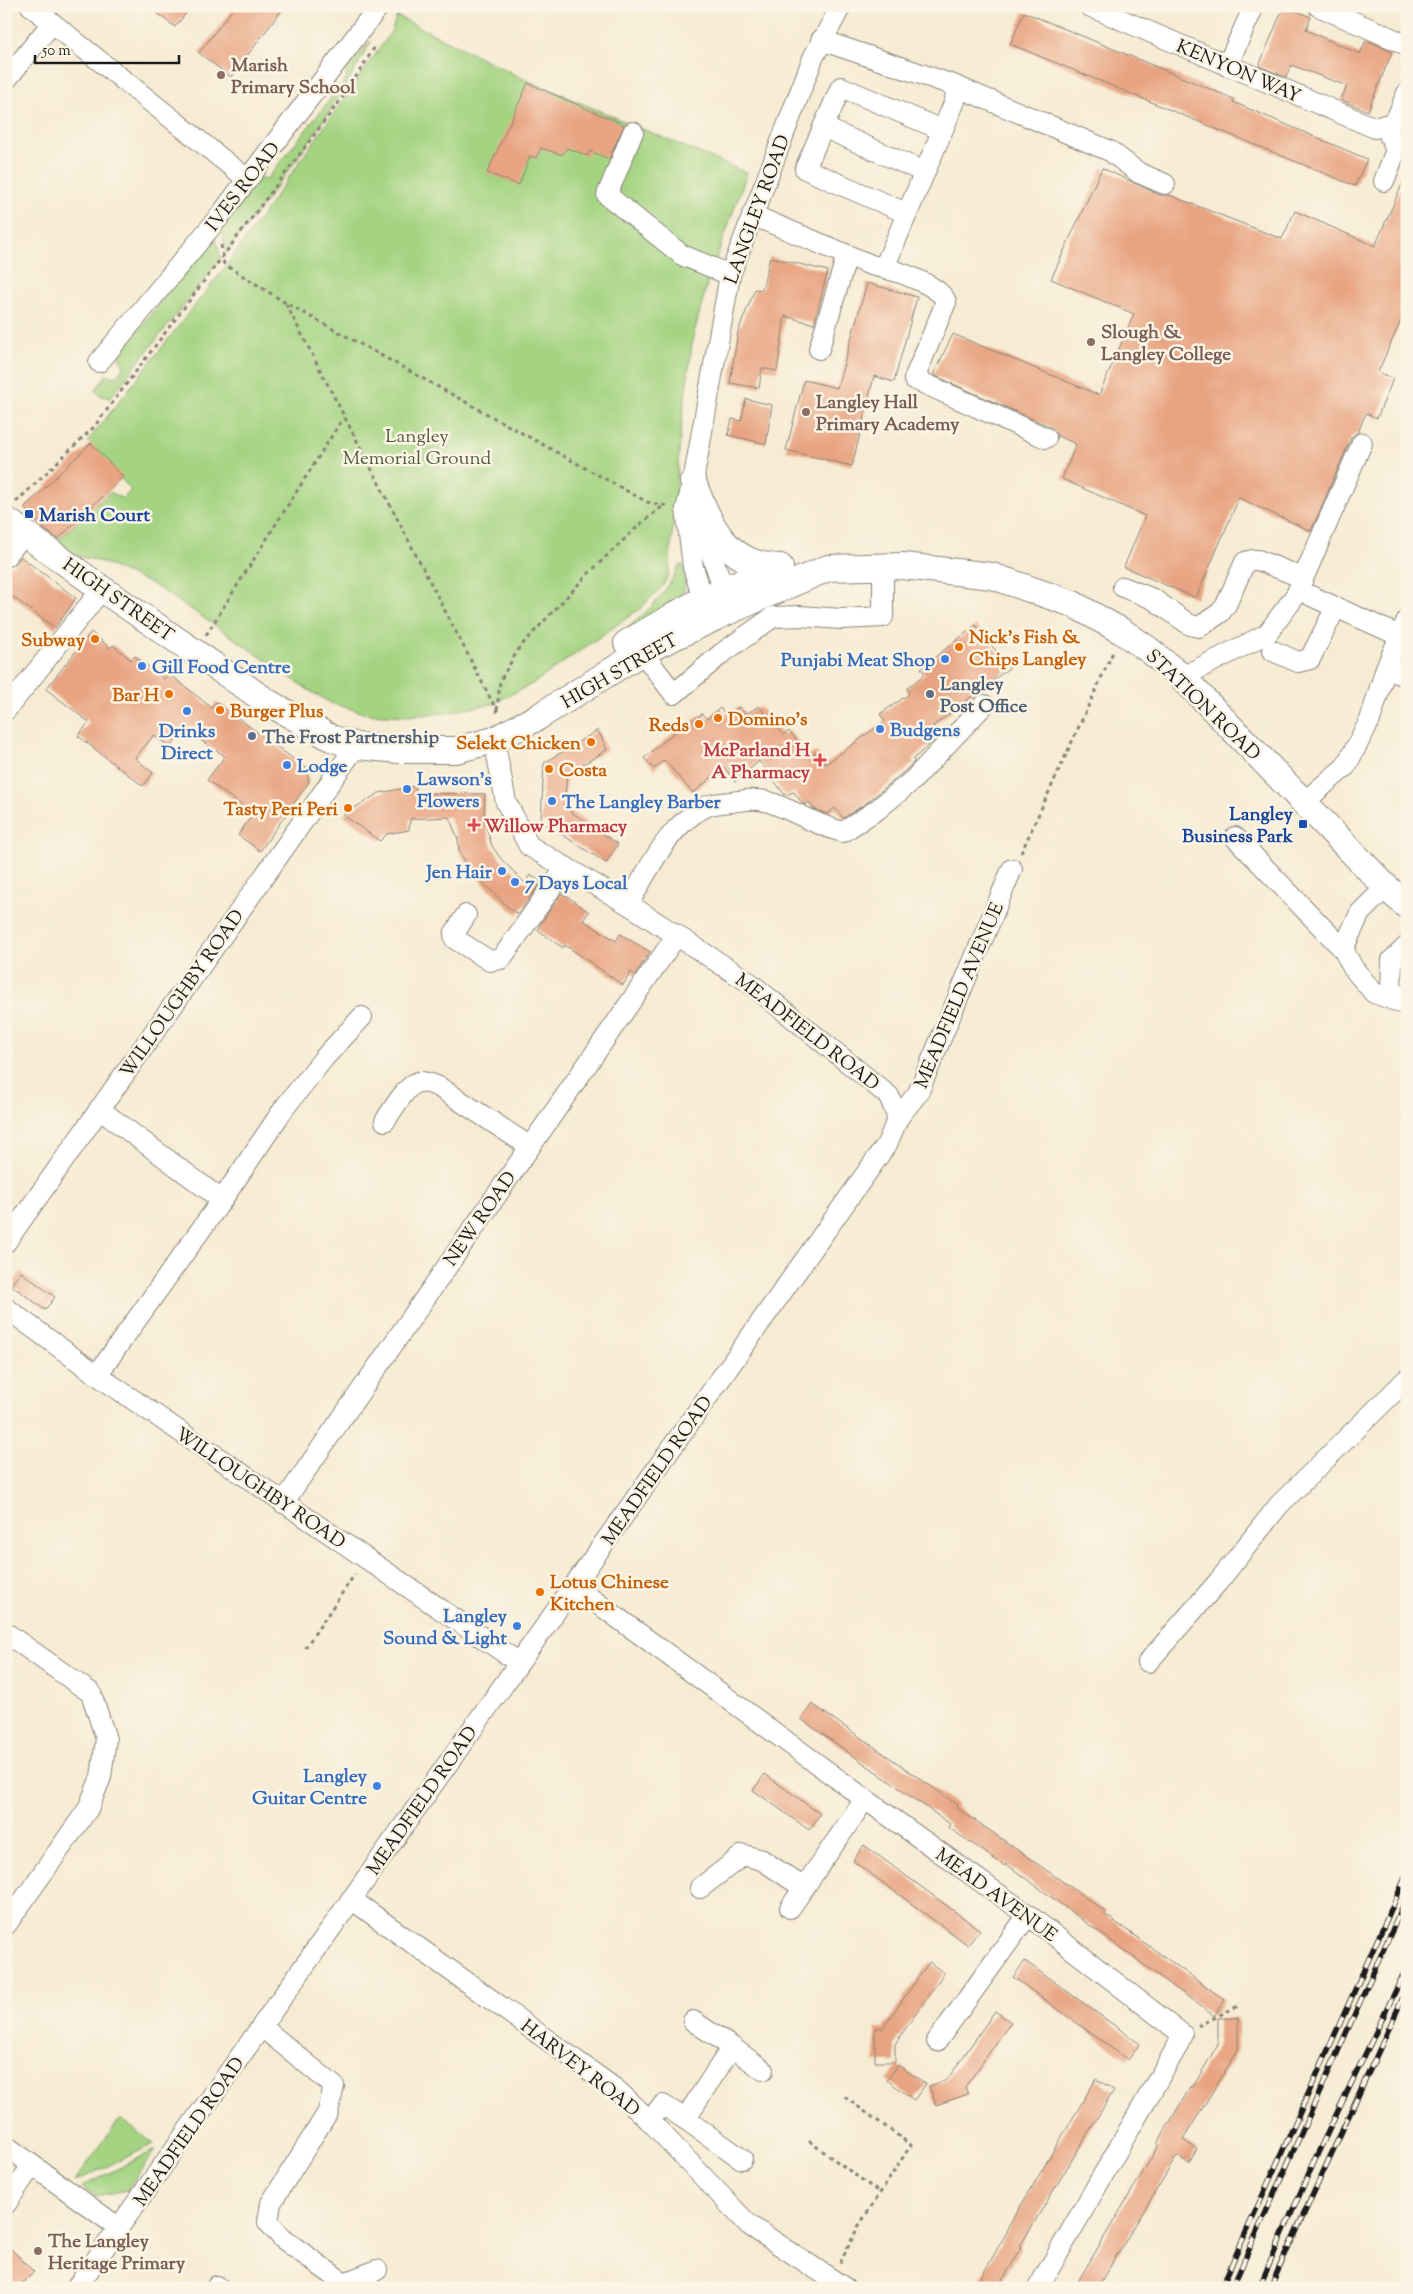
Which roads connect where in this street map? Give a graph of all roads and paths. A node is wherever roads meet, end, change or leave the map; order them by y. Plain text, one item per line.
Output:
1 (379, 6) edge
2 (841, 6) edge
3 (1254, 6) edge
4 (1318, 6) edge
5 (1099, 8) edge
6 (46, 13) edge
7 (381, 37) dead end
8 (821, 40) junction
9 (1407, 45) edge
10 (1227, 66) junction
11 (6, 80) edge
12 (953, 85) junction
13 (1407, 93) edge
14 (1380, 126) junction
15 (823, 127) junction
16 (942, 130) junction
17 (633, 132) dead end
18 (924, 172) junction
19 (247, 179) junction
20 (1384, 181) dead end
21 (1165, 184) dead end
22 (906, 213) junction
23 (752, 215) junction
24 (219, 217) junction
25 (847, 255) junction
26 (222, 257) junction
27 (884, 268) junction
28 (730, 275) junction
29 (286, 303) junction
30 (819, 350) dead end
31 (108, 358) dead end
32 (344, 418) junction
33 (1046, 438) dead end
34 (1362, 443) dead end
35 (693, 482) junction
36 (664, 505) junction
37 (686, 509) junction
38 (15, 519) edge
39 (6, 556) edge
40 (774, 567) junction
41 (883, 567) junction
42 (828, 568) junction
43 (1123, 587) dead end
44 (1307, 587) junction
45 (102, 589) junction
46 (718, 600) junction
47 (1336, 607) junction
48 (1403, 628) edge
49 (1123, 632) junction
50 (195, 651) junction
51 (1273, 651) dead end
52 (642, 652) junction
53 (1386, 668) junction
54 (1182, 677) junction
55 (1407, 677) edge
56 (984, 705) dead end
57 (6, 710) edge
58 (538, 717) junction
59 (499, 728) junction
60 (356, 746) junction
61 (1304, 802) junction
62 (1236, 837) dead end
63 (566, 868) junction
64 (1012, 869) joint
65 (1386, 887) junction
66 (628, 904) junction
67 (1407, 906) edge
68 (466, 915) dead end
69 (677, 935) junction
70 (1407, 946) edge
71 (1343, 949) junction
72 (1407, 1004) edge
73 (362, 1017) dead end
74 (99, 1109) junction
75 (898, 1118) junction
76 (385, 1121) dead end
77 (530, 1146) junction
78 (222, 1200) junction
79 (6, 1242) edge
80 (6, 1308) edge
81 (97, 1375) junction
82 (1407, 1379) edge
83 (284, 1502) junction
84 (365, 1558) junction
85 (574, 1586) junction
86 (6, 1633) edge
87 (305, 1648) dead end
88 (518, 1662) junction
89 (1148, 1662) dead end
90 (865, 1800) junction
91 (700, 1888) dead end
92 (804, 1888) junction
93 (351, 1899) junction
94 (790, 1908) dead end
95 (1028, 1915) junction
96 (6, 1925) edge
97 (1238, 2006) dead end
98 (693, 2020) dead end
99 (262, 2027) junction
100 (1182, 2034) junction
101 (937, 2041) dead end
102 (732, 2047) junction
103 (763, 2070) dead end
104 (842, 2095) dead end
105 (684, 2119) junction
106 (649, 2120) junction
107 (809, 2141) dead end
108 (6, 2146) edge
109 (742, 2158) dead end
110 (32, 2165) junction
111 (880, 2193) junction
112 (6, 2204) edge
113 (119, 2228) junction
114 (377, 2270) dead end
115 (839, 2284) edge
116 (76, 2288) edge
117 (1038, 2288) edge

1 - 19 street, IVES ROAD
2 - 8 street, LANGLEY ROAD
3 - 10 street
4 - 9 street
5 - 10 street, KENYON WAY
6 - 11 street
6 - 19 street
7 - 26 path
8 - 12 street
8 - 23 street, LANGLEY ROAD
10 - 14 street, KENYON WAY
12 - 16 street
12 - 21 street
13 - 14 street
14 - 20 street
15 - 16 street
15 - 18 street
15 - 22 street
16 - 18 street
17 - 28 street
18 - 22 street
19 - 24 street, IVES ROAD
22 - 27 street
23 - 25 street
23 - 28 street, LANGLEY ROAD
24 - 26 path
24 - 31 street, IVES ROAD
25 - 27 street
25 - 30 street
26 - 29 path
26 - 38 path
27 - 33 street
28 - 35 street, LANGLEY ROAD
29 - 32 path
29 - 36 path
32 - 50 path
32 - 59 path
34 - 44 street
35 - 37 street, LANGLEY ROAD
35 - 40 main road
35 - 46 street, LANGLEY ROAD
36 - 37 path
36 - 59 path
37 - 46 street, LANGLEY ROAD
38 - 39 street
38 - 45 main road, HIGH STREET
40 - 42 main road
40 - 46 main road
41 - 42 main road, STATION ROAD
41 - 49 main road, STATION ROAD
41 - 52 street
42 - 46 main road, STATION ROAD
43 - 44 street
44 - 47 street
44 - 54 street
45 - 50 main road, HIGH STREET
45 - 57 street
46 - 52 main road, HIGH STREET
46 - 58 main road, HIGH STREET
47 - 48 street
47 - 51 street
48 - 53 street
49 - 54 main road, STATION ROAD
49 - 64 path
50 - 60 main road, HIGH STREET
52 - 58 main road, HIGH STREET
53 - 55 street
53 - 61 street
54 - 61 main road, STATION ROAD
56 - 66 street
58 - 59 main road, HIGH STREET
59 - 60 main road, HIGH STREET
59 - 63 street, MEADFIELD ROAD
60 - 74 street, WILLOUGHBY ROAD
61 - 65 main road, STATION ROAD
62 - 71 street
63 - 66 street, MEADFIELD ROAD
63 - 68 street
64 - 75 street, MEADFIELD AVENUE
65 - 67 main road, STATION ROAD
65 - 71 street
66 - 69 street, MEADFIELD ROAD
69 - 75 street, MEADFIELD ROAD
69 - 77 street, NEW ROAD
70 - 72 street
71 - 72 street
73 - 78 street
74 - 78 street
74 - 79 street, WILLOUGHBY ROAD
75 - 85 street, MEADFIELD ROAD
76 - 77 street
77 - 83 street, NEW ROAD
78 - 81 street
80 - 81 street, WILLOUGHBY ROAD
81 - 83 street, WILLOUGHBY ROAD
82 - 89 street
83 - 84 street, WILLOUGHBY ROAD
84 - 87 path
84 - 88 street, WILLOUGHBY ROAD
85 - 88 street, MEADFIELD ROAD
85 - 90 street, MEAD AVENUE
86 - 96 street
88 - 93 street, MEADFIELD ROAD
90 - 92 street
90 - 95 street, MEAD AVENUE
91 - 92 street
92 - 94 street
93 - 99 street, MEADFIELD ROAD
93 - 106 street, HARVEY ROAD
95 - 100 street, MEAD AVENUE
95 - 101 street
97 - 100 path
98 - 102 street
99 - 113 street, MEADFIELD ROAD
99 - 114 street
100 - 117 street
102 - 103 street
102 - 105 street
104 - 111 path
105 - 106 street
105 - 109 street
106 - 115 street, HARVEY ROAD
107 - 111 path
108 - 110 street
110 - 112 street
110 - 113 street
111 - 115 path
113 - 116 street, MEADFIELD ROAD

